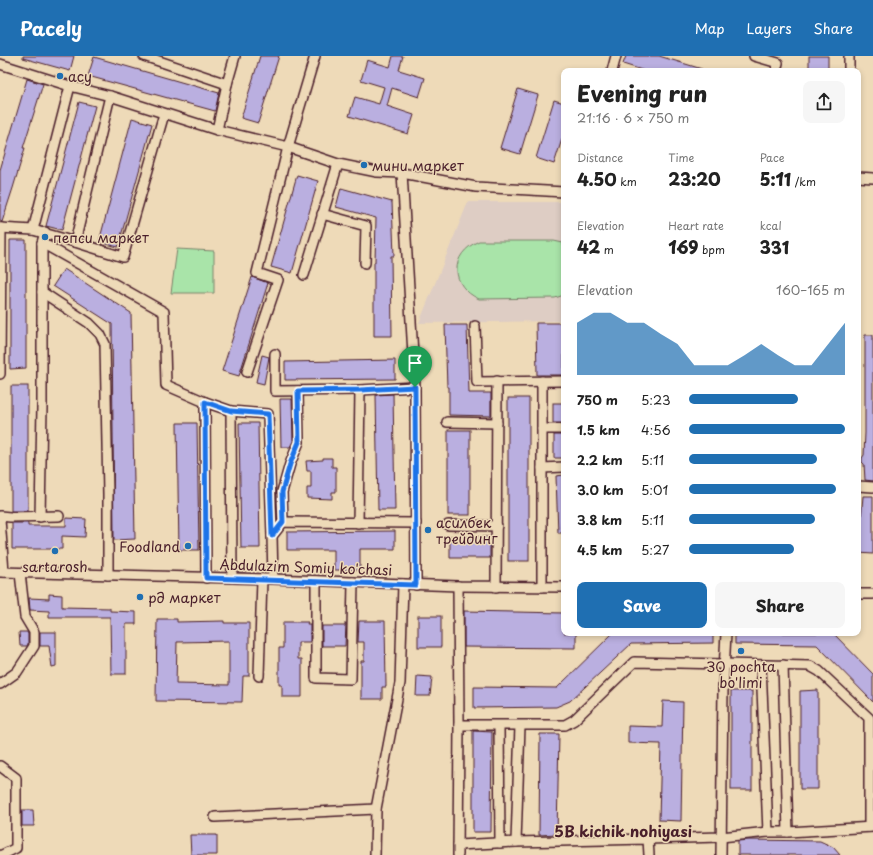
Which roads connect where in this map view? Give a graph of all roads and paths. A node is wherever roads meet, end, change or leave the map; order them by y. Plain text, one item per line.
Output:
1 (144, 56) edge
2 (235, 56) edge
3 (315, 56) edge
4 (616, 56) edge
5 (754, 56) edge
6 (849, 56) edge
7 (778, 63) edge
8 (0, 64) edge
9 (613, 68) edge
10 (849, 68) edge
11 (227, 84) junction
12 (70, 86) junction
13 (110, 96) junction
14 (164, 114) junction
15 (217, 130) junction
16 (288, 147) junction
17 (338, 164) junction
18 (402, 174) junction
19 (861, 177) edge
20 (873, 178) edge
21 (561, 192) edge
22 (322, 214) junction
23 (1, 228) edge
24 (33, 230) junction
25 (44, 232) junction
26 (75, 242) junction
27 (42, 244) junction
28 (365, 262) dead end
29 (304, 275) dead end
30 (42, 292) junction
31 (475, 326) dead end
32 (275, 354) dead end
33 (247, 372) dead end
34 (0, 374) edge
35 (497, 381) junction
36 (542, 381) junction
37 (561, 381) edge
38 (415, 387) junction
39 (360, 390) junction
40 (298, 391) junction
41 (205, 402) junction
42 (231, 411) junction
43 (447, 422) dead end
44 (497, 423) junction
45 (542, 429) junction
46 (561, 429) edge
47 (561, 467) edge
48 (542, 468) junction
49 (861, 486) edge
50 (873, 487) edge
51 (0, 516) edge
52 (59, 516) dead end
53 (40, 517) junction
54 (0, 519) edge
55 (283, 522) junction
56 (358, 522) junction
57 (416, 523) junction
58 (448, 525) dead end
59 (497, 526) junction
60 (272, 536) junction
61 (2, 572) edge
62 (20, 573) junction
63 (108, 575) junction
64 (206, 578) junction
65 (232, 578) junction
66 (262, 579) junction
67 (273, 579) junction
68 (316, 581) junction
69 (353, 582) junction
70 (403, 584) junction
71 (416, 585) junction
72 (458, 586) junction
73 (496, 587) junction
74 (542, 587) junction
75 (561, 588) edge
76 (861, 594) edge
77 (873, 594) edge
78 (726, 636) edge
79 (725, 664) junction
80 (761, 665) junction
81 (783, 665) junction
82 (260, 676) dead end
83 (0, 684) edge
84 (459, 726) junction
85 (499, 726) junction
86 (520, 726) junction
87 (0, 766) edge
88 (376, 810) junction
89 (215, 817) dead end
90 (871, 827) edge
91 (768, 832) junction
92 (788, 832) junction
93 (721, 837) junction
94 (648, 839) junction
95 (516, 842) junction
96 (500, 843) junction
97 (458, 845) junction
98 (2, 855) edge
99 (374, 855) edge
100 (458, 855) edge
101 (649, 855) edge
102 (721, 855) edge

1 - 11 street
2 - 11 street
3 - 16 street
4 - 9 street
5 - 7 street
6 - 10 street
8 - 12 street
11 - 15 street
12 - 13 street
12 - 24 street
13 - 14 street
13 - 26 street
14 - 15 street
14 - 26 street
15 - 16 street
16 - 17 street
16 - 33 street
17 - 18 street
17 - 22 street
18 - 21 street
18 - 38 street
19 - 20 street
22 - 28 street
22 - 29 street
23 - 24 street
23 - 34 street
24 - 25 street
25 - 26 street
25 - 27 street
27 - 30 street
27 - 41 street
30 - 53 street
30 - 63 street
31 - 35 street
32 - 40 street
35 - 36 street
35 - 44 street
36 - 37 street
36 - 45 street
38 - 39 street
38 - 57 street
39 - 40 street
39 - 56 street
40 - 55 street
41 - 42 street
41 - 64 street
42 - 60 street
42 - 65 street
43 - 44 street
44 - 59 street
45 - 46 street
45 - 48 street
47 - 48 street
48 - 74 street
49 - 50 street
51 - 53 street
52 - 53 street
54 - 61 street
55 - 56 street
55 - 60 street
56 - 57 street
57 - 71 street
58 - 59 street
59 - 73 street
60 - 67 street
61 - 62 street, Abdulazim Somiy ko'chasi
62 - 63 street, Abdulazim Somiy ko'chasi
62 - 83 street
63 - 64 street, Abdulazim Somiy ko'chasi
64 - 65 street, Abdulazim Somiy ko'chasi
65 - 66 street, Abdulazim Somiy ko'chasi
66 - 67 street, Abdulazim Somiy ko'chasi
66 - 82 street
67 - 68 street, Abdulazim Somiy ko'chasi
68 - 69 street, Abdulazim Somiy ko'chasi
68 - 69 street
69 - 70 street, Abdulazim Somiy ko'chasi
70 - 71 street, Abdulazim Somiy ko'chasi
70 - 88 street
71 - 72 street, Abdulazim Somiy ko'chasi
72 - 73 street, Abdulazim Somiy ko'chasi
72 - 84 street
73 - 74 street, Abdulazim Somiy ko'chasi
74 - 75 street, Abdulazim Somiy ko'chasi
76 - 77 street
78 - 79 street
79 - 80 street
79 - 86 street
79 - 93 street
80 - 81 street
80 - 91 street
81 - 90 street
81 - 92 street
84 - 85 street
84 - 97 street
85 - 86 street
85 - 96 street
86 - 95 street
87 - 98 street
88 - 89 street
88 - 99 street
90 - 92 street
91 - 92 street
91 - 93 street
93 - 94 street
93 - 102 street
94 - 95 street
94 - 101 street
95 - 96 street
96 - 97 street
97 - 100 street

